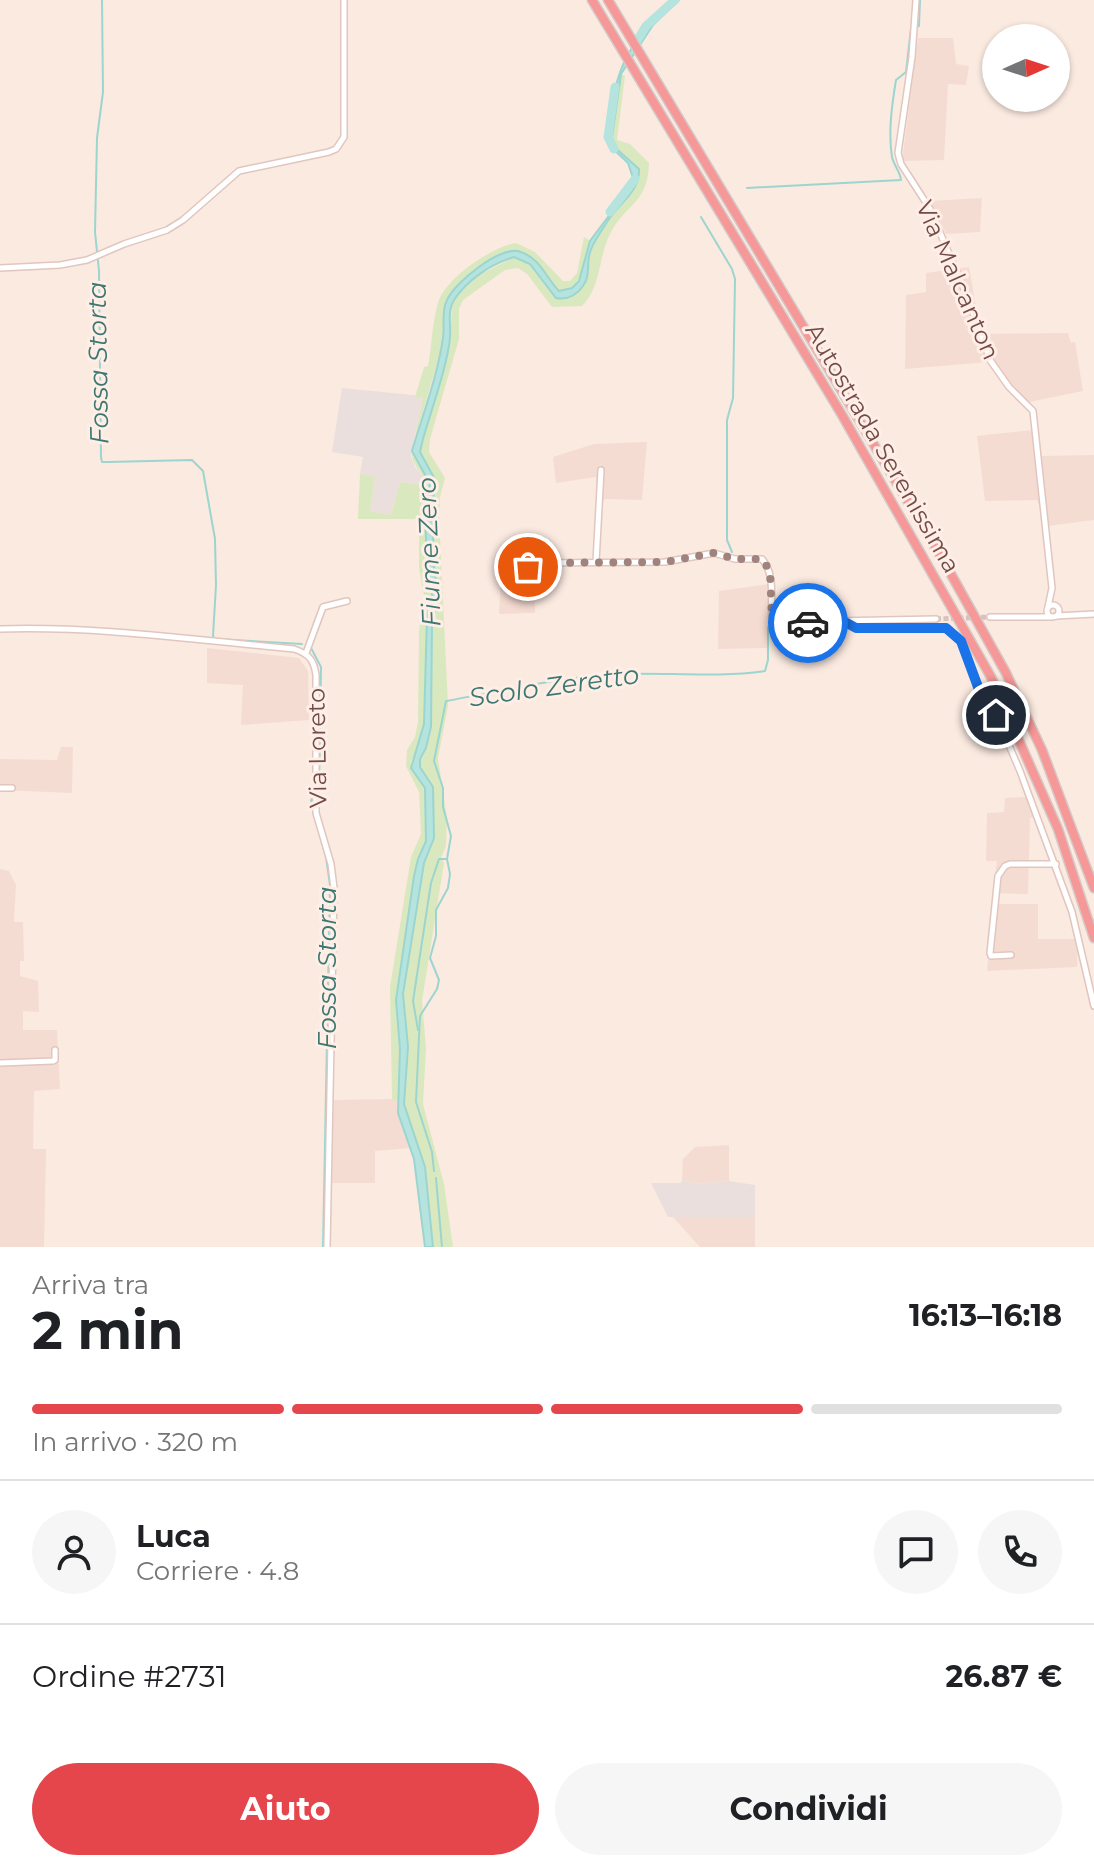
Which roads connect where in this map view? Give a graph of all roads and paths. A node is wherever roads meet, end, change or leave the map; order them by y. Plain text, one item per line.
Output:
1 (344, 0) edge
2 (592, 0) edge
3 (608, 0) edge
4 (916, 0) edge
5 (0, 268) edge
6 (601, 470) dead end
7 (596, 562) junction
8 (525, 572) dead end
9 (1051, 599) junction
10 (347, 601) dead end
11 (1057, 607) junction
12 (1047, 608) junction
13 (1094, 614) edge
14 (1067, 615) junction
15 (1040, 616) junction
16 (990, 617) tunnel mouth
17 (1053, 617) junction
18 (936, 619) tunnel mouth
19 (847, 623) junction
20 (0, 629) edge
21 (306, 653) junction
22 (0, 788) edge
23 (12, 788) dead end
24 (1056, 864) junction
25 (1094, 888) edge
26 (1094, 938) edge
27 (1011, 955) dead end
28 (1094, 1006) edge
29 (55, 1050) dead end
30 (0, 1063) edge
31 (327, 1247) edge

1 - 5 street
2 - 26 highway, Autostrada Serenissima
3 - 25 highway, Autostrada Serenissima
4 - 9 street, Via Malcanton
6 - 7 street
7 - 8 street
7 - 19 street
9 - 11 street
9 - 12 street, Via Malcanton
10 - 21 street
11 - 12 street
11 - 14 street
11 - 17 street
12 - 15 street
12 - 17 street
13 - 14 street
14 - 17 street
15 - 16 street
15 - 17 street
18 - 19 street
19 - 24 street
20 - 21 street, Via Loreto
21 - 31 street, Via Loreto
22 - 23 street
24 - 27 street
24 - 28 street
29 - 30 street

